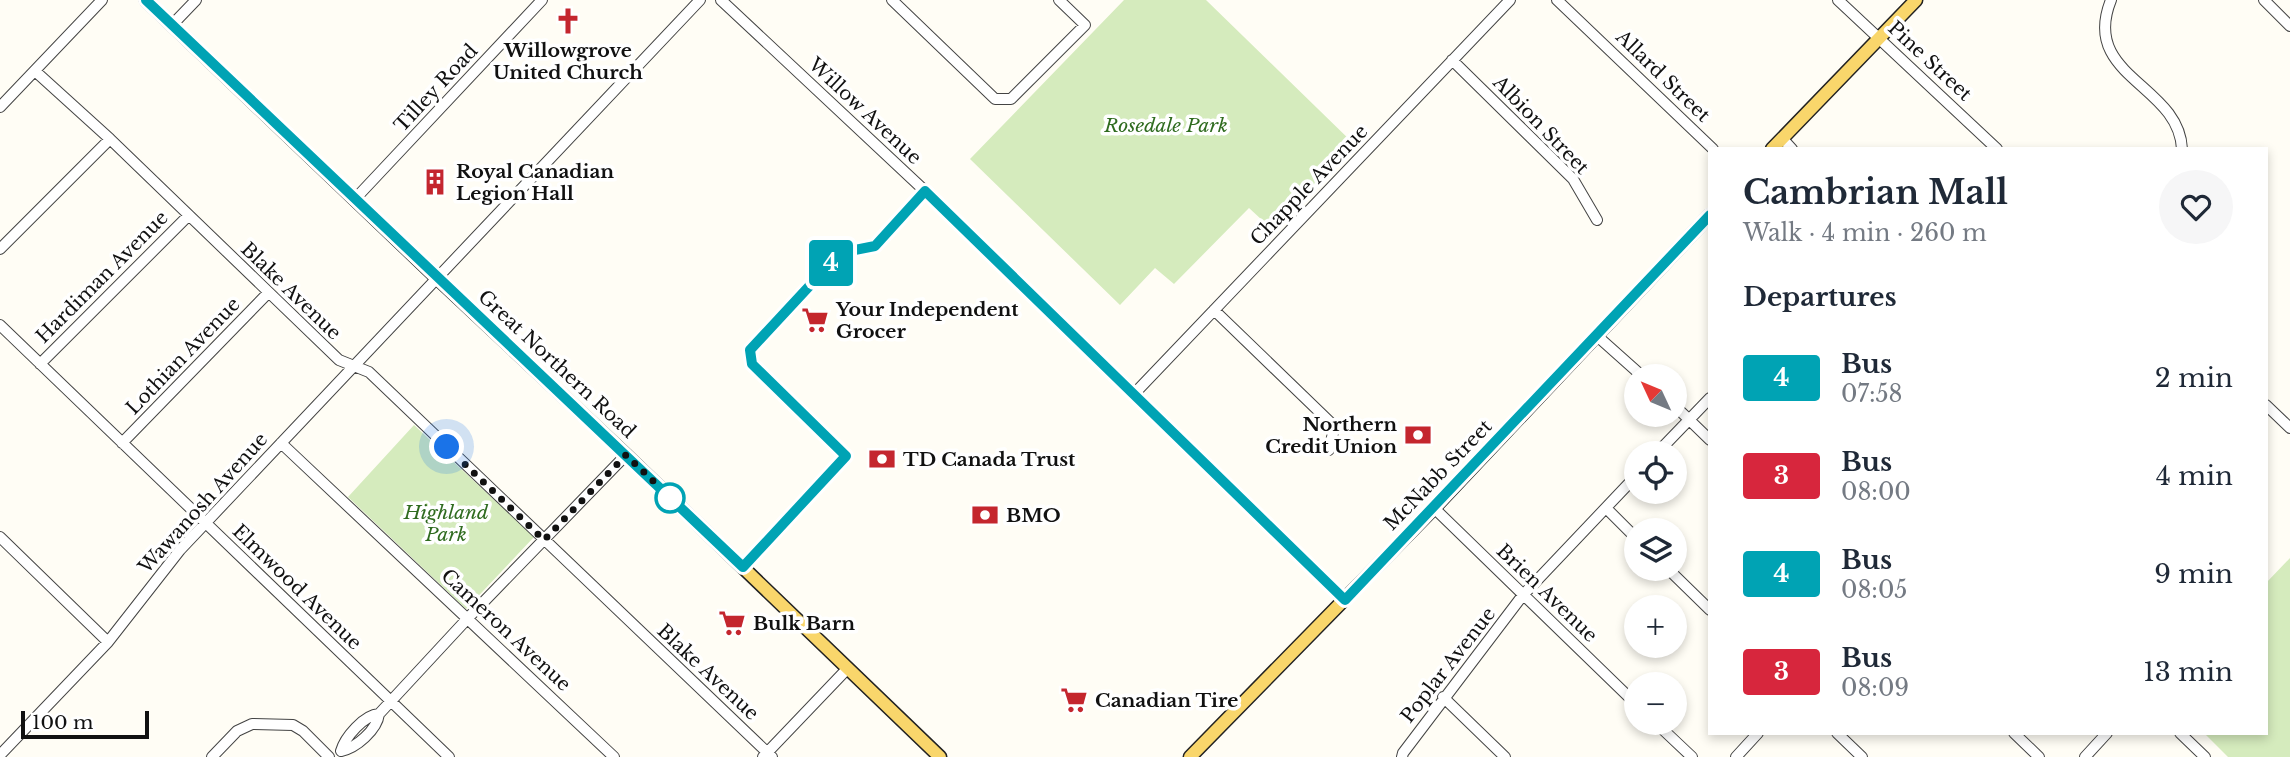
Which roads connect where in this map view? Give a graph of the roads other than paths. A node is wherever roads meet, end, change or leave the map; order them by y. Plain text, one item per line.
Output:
1 (102, 0) edge
2 (146, 0) edge
3 (196, 0) edge
4 (542, 0) edge
5 (700, 0) edge
6 (721, 0) edge
7 (892, 0) edge
8 (1059, 0) edge
9 (1510, 0) edge
10 (1557, 0) edge
11 (1838, 0) edge
12 (1916, 0) edge
13 (2111, 0) edge
14 (2264, 0) edge
15 (172, 25) junction
16 (2290, 26) edge
17 (1880, 38) junction
18 (1452, 60) junction
19 (35, 71) junction
20 (0, 107) edge
21 (1782, 138) junction
22 (110, 139) junction
23 (1711, 147) edge
24 (1774, 147) edge
25 (1790, 147) edge
26 (1995, 147) edge
27 (2182, 147) edge
28 (355, 199) junction
29 (188, 216) junction
30 (1708, 217) edge
31 (1597, 220) dead end
32 (0, 249) edge
33 (436, 277) junction
34 (268, 293) junction
35 (1214, 310) junction
36 (0, 325) edge
37 (1597, 335) junction
38 (40, 364) junction
39 (1629, 364) edge
40 (353, 366) junction
41 (1134, 394) junction
42 (1708, 400) edge
43 (2268, 407) edge
44 (1689, 419) junction
45 (2290, 428) edge
46 (1708, 438) edge
47 (1668, 441) edge
48 (122, 443) junction
49 (281, 443) junction
50 (1329, 450) dead end
51 (626, 455) junction
52 (1624, 489) edge
53 (1434, 508) junction
54 (1606, 509) junction
55 (205, 523) junction
56 (1624, 526) edge
57 (0, 537) edge
58 (544, 540) junction
59 (1680, 581) edge
60 (1524, 595) junction
61 (1345, 600) junction
62 (1708, 608) edge
63 (468, 618) junction
64 (108, 642) junction
65 (848, 668) junction
66 (1624, 692) edge
67 (1443, 697) junction
68 (390, 701) junction
69 (1669, 735) edge
70 (1756, 735) edge
71 (1839, 735) edge
72 (2016, 735) edge
73 (2105, 735) edge
74 (2182, 735) edge
75 (0, 755) edge
76 (335, 755) edge
77 (768, 755) edge
78 (212, 757) edge
79 (449, 757) edge
80 (614, 757) edge
81 (940, 757) edge
82 (1190, 757) edge
83 (1402, 757) edge
84 (1505, 757) edge
85 (1692, 757) edge
86 (1736, 757) edge
87 (1862, 757) edge
88 (2039, 757) edge
89 (2085, 757) edge
90 (2205, 757) edge

1 - 19 street
2 - 15 main road, Great Northern Road
3 - 15 street
4 - 28 street, Tilley Road
5 - 33 street, Wawanosh Avenue
6 - 41 street, Willow Avenue
7 - 8 street
9 - 18 street, Chapple Avenue
10 - 23 street, Allard Street
11 - 17 street, Pine Street
12 - 17 main road
13 - 27 street
14 - 16 street
15 - 28 main road, Great Northern Road
17 - 21 main road
17 - 26 street, Pine Street
18 - 31 street, Albion Street
18 - 35 street, Chapple Avenue
19 - 20 street
19 - 22 street, Blake Avenue
21 - 24 main road
21 - 25 street
22 - 29 street, Blake Avenue
22 - 32 street
28 - 33 main road, Great Northern Road
29 - 34 street, Blake Avenue
29 - 38 street, Hardiman Avenue
30 - 37 main road, McNabb Street
33 - 40 street, Wawanosh Avenue
33 - 51 main road, Great Northern Road
34 - 40 street, Blake Avenue
34 - 48 street, Lothian Avenue
35 - 41 street, Chapple Avenue
35 - 50 street
36 - 38 street, Elmwood Avenue
37 - 39 street
37 - 53 main road, McNabb Street
38 - 48 street, Elmwood Avenue
40 - 49 street, Wawanosh Avenue
40 - 58 street, Blake Avenue
41 - 61 street, Willow Avenue
42 - 44 street
43 - 45 street
44 - 46 street
44 - 47 street
48 - 55 street, Elmwood Avenue
49 - 55 street, Wawanosh Avenue
49 - 63 street, Cameron Avenue
51 - 58 street
51 - 65 main road, Great Northern Road
52 - 54 street, Poplar Avenue
53 - 60 street, Brien Avenue
53 - 61 main road, McNabb Street
54 - 56 street
54 - 60 street, Poplar Avenue
55 - 64 street, Wawanosh Avenue
55 - 68 street, Elmwood Avenue
57 - 64 street
58 - 63 street
58 - 77 street, Blake Avenue
59 - 62 street
60 - 66 street, Brien Avenue
60 - 67 street, Poplar Avenue
61 - 82 main road, McNabb Street
63 - 68 street
63 - 80 street, Cameron Avenue
64 - 75 street, Wawanosh Avenue
65 - 77 street
65 - 81 main road, Great Northern Road
67 - 83 street, Poplar Avenue
67 - 84 street
68 - 76 street
68 - 79 street, Elmwood Avenue
69 - 85 street
70 - 86 street
71 - 87 street
72 - 88 street
73 - 89 street
74 - 90 street
76 - 78 street

